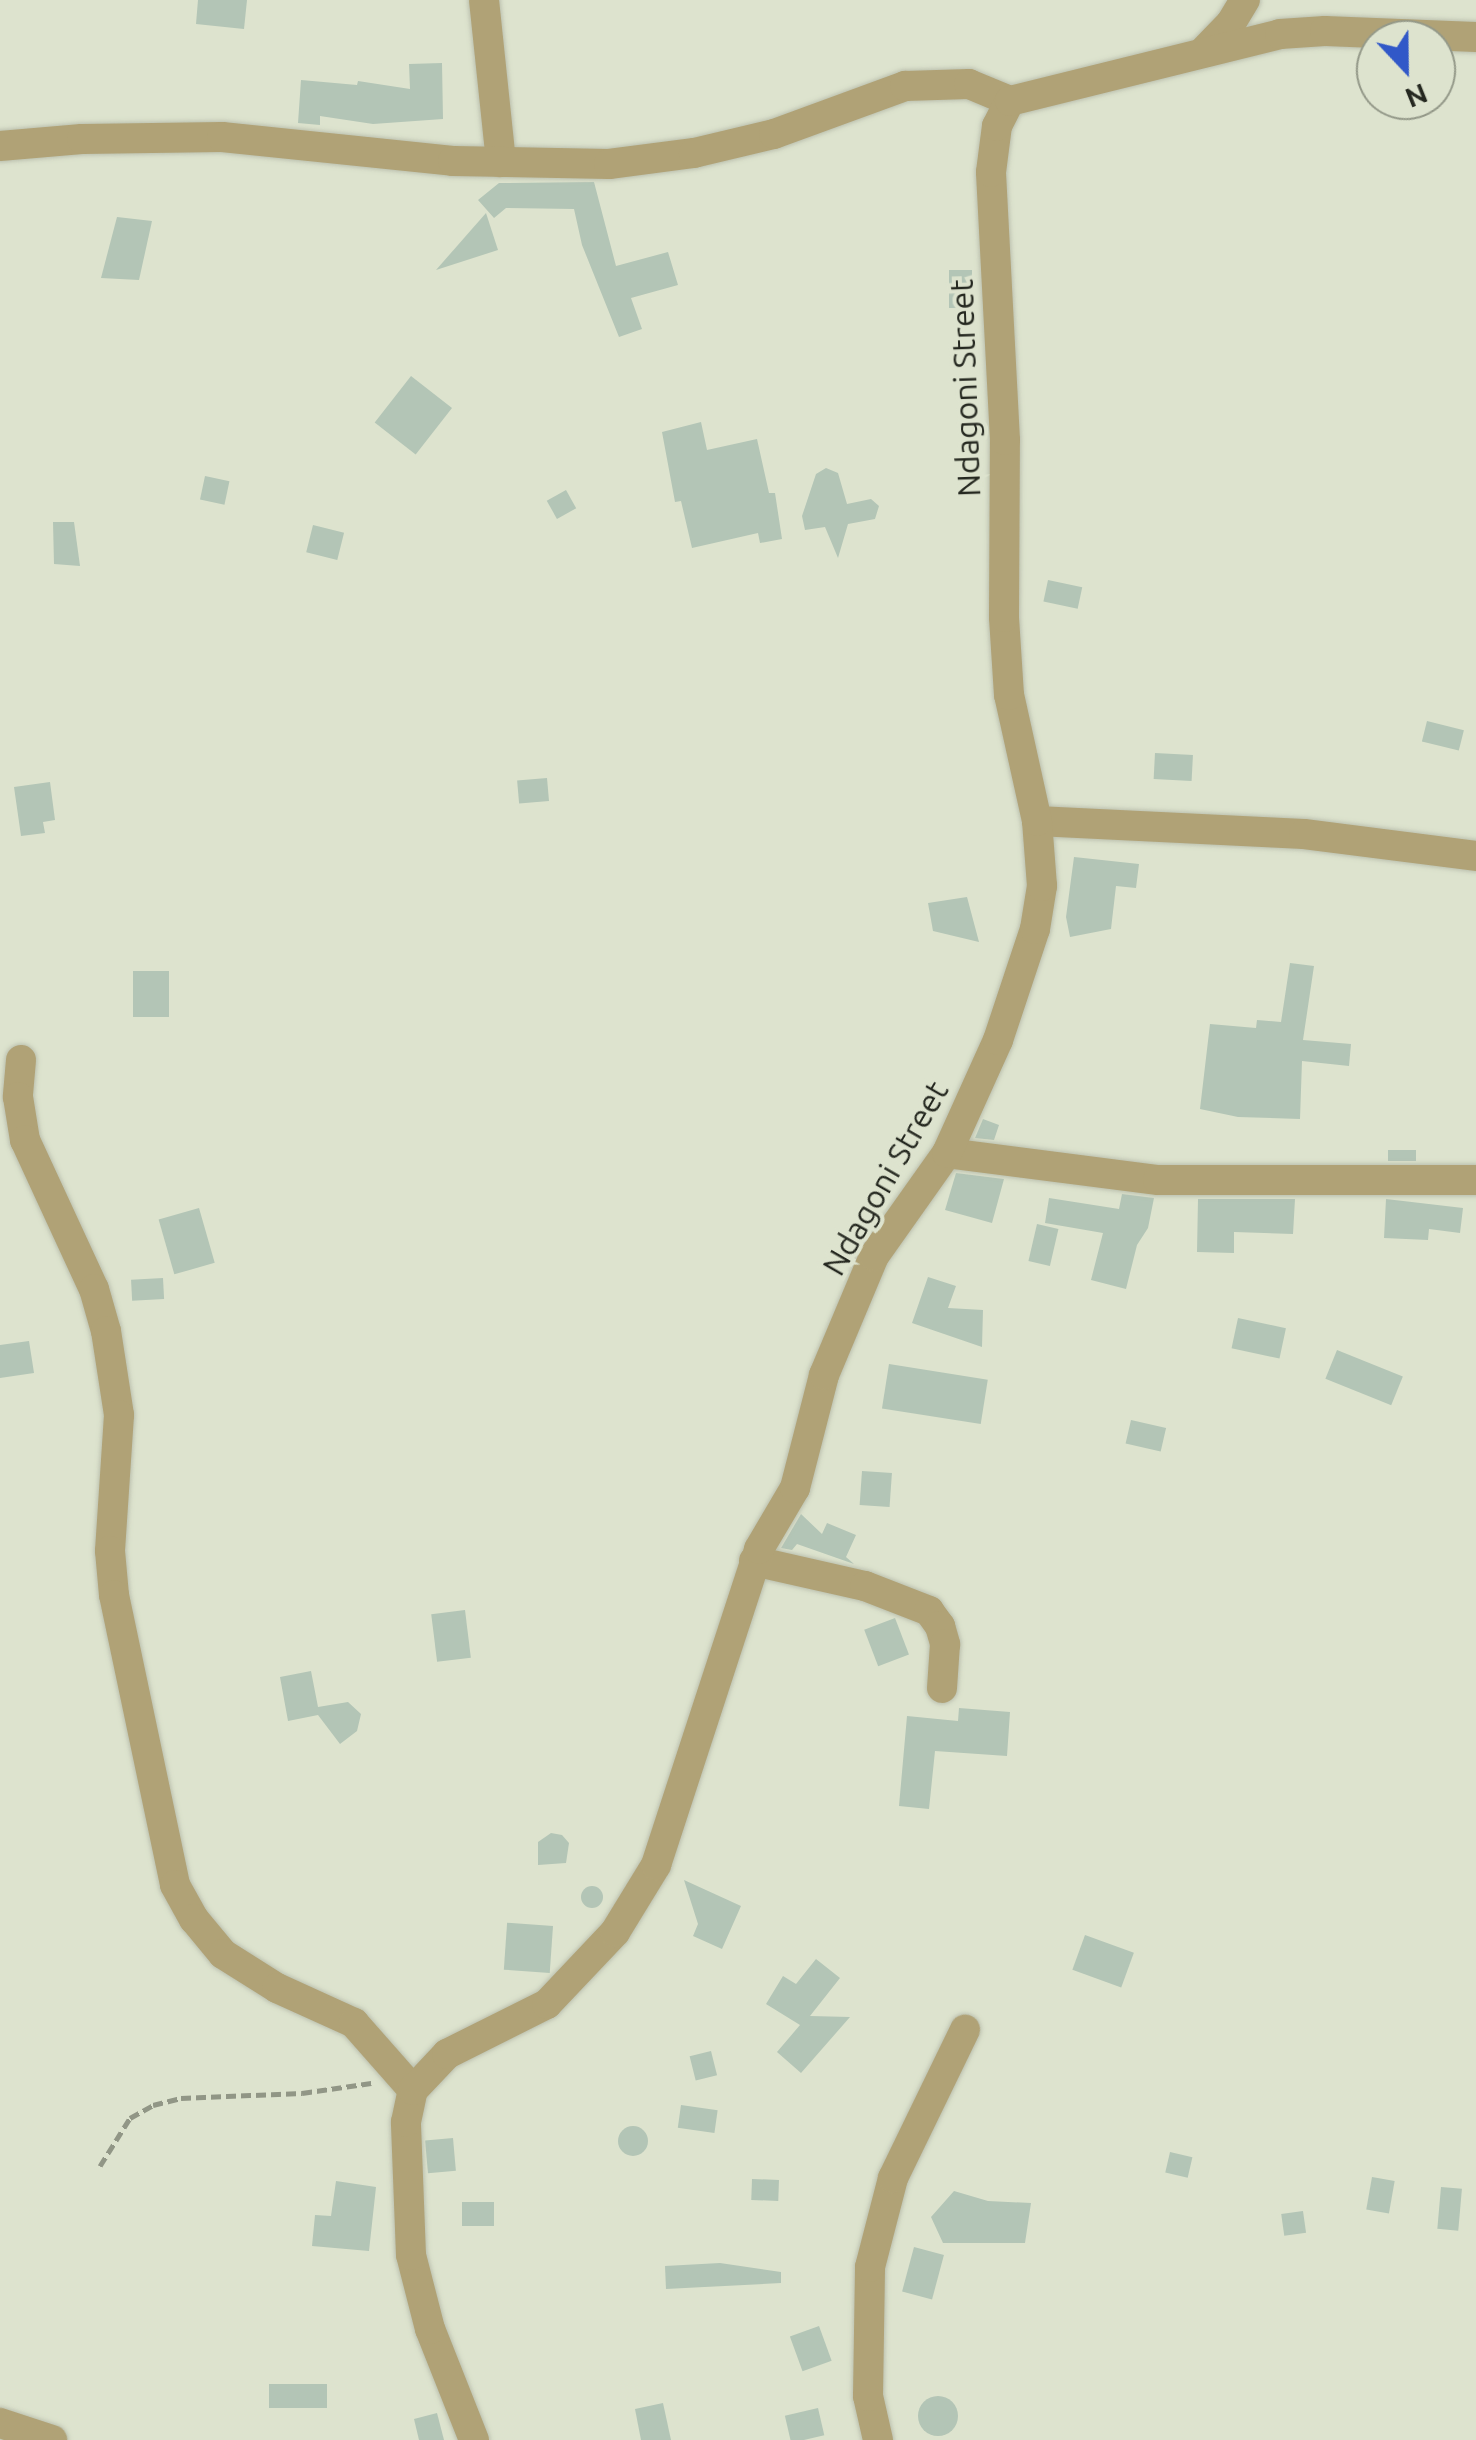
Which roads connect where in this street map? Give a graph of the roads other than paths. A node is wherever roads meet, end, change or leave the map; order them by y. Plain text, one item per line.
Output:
1 (484, 0) edge
2 (1244, 0) edge
3 (1476, 37) edge
4 (1204, 51) junction
5 (1010, 101) junction
6 (0, 146) edge
7 (501, 162) junction
8 (1037, 821) junction
9 (1476, 856) edge
10 (21, 1060) dead end
11 (947, 1153) junction
12 (1476, 1180) edge
13 (754, 1561) junction
14 (942, 1688) dead end
15 (965, 2030) dead end
16 (405, 2082) junction
17 (0, 2423) edge
18 (52, 2440) edge
19 (474, 2440) edge
20 (878, 2440) edge

1 - 7 street
2 - 4 street
3 - 4 street
4 - 5 street
5 - 7 street
5 - 8 street, Ndagoni Street
6 - 7 street
8 - 9 street
8 - 11 street, Ndagoni Street
10 - 16 street
11 - 12 street
11 - 13 street, Ndagoni Street
13 - 14 street
13 - 16 street, Ndagoni Street
15 - 20 street
16 - 19 street
17 - 18 street

